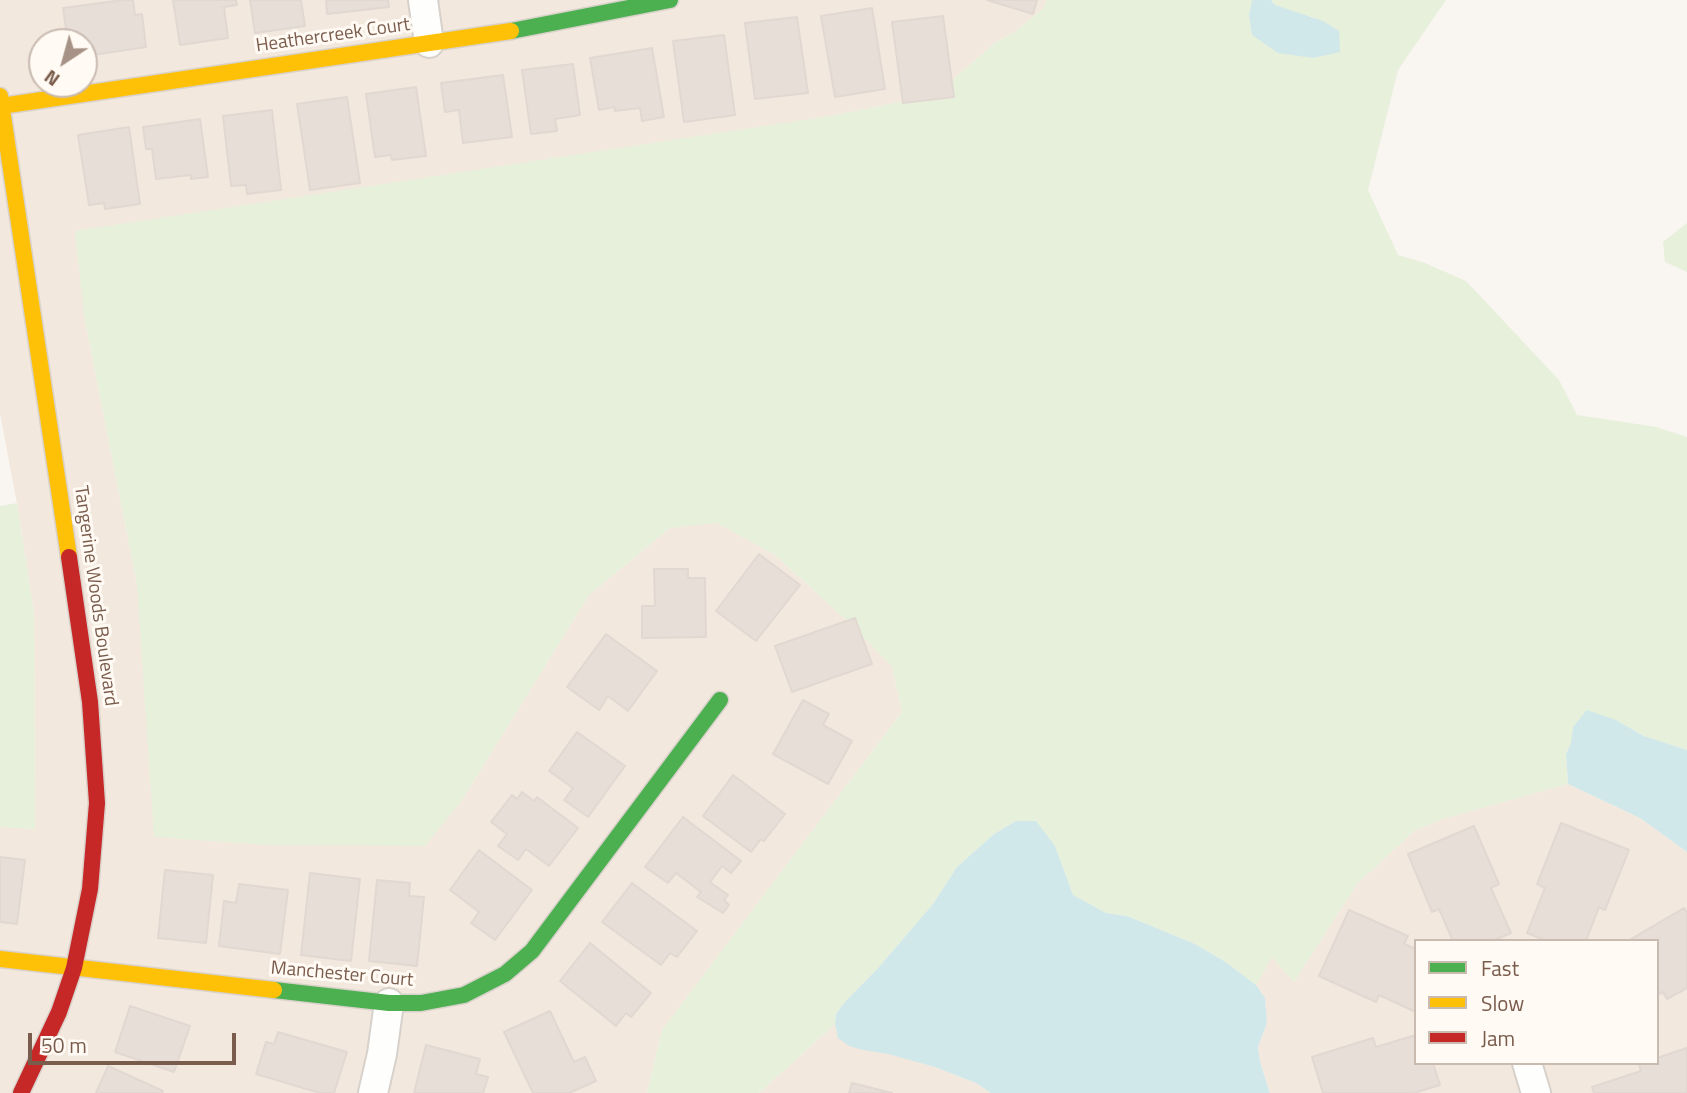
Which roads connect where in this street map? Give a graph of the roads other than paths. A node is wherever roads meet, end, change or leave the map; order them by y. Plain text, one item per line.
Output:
1 (423, 0) edge
2 (670, 0) edge
3 (429, 43) junction
4 (1, 101) edge
5 (720, 700) dead end
6 (0, 959) edge
7 (74, 968) junction
8 (389, 1003) junction
9 (1528, 1065) edge
10 (22, 1093) edge
11 (373, 1093) edge
12 (1536, 1093) edge

1 - 3 street
2 - 3 street, Heathercreek Court
3 - 4 street, Heathercreek Court
4 - 7 street, Tangerine Woods Boulevard
5 - 8 street, Manchester Court
6 - 7 street, Manchester Court
7 - 8 street, Manchester Court
7 - 10 street, Tangerine Woods Boulevard
8 - 11 street
9 - 12 street

